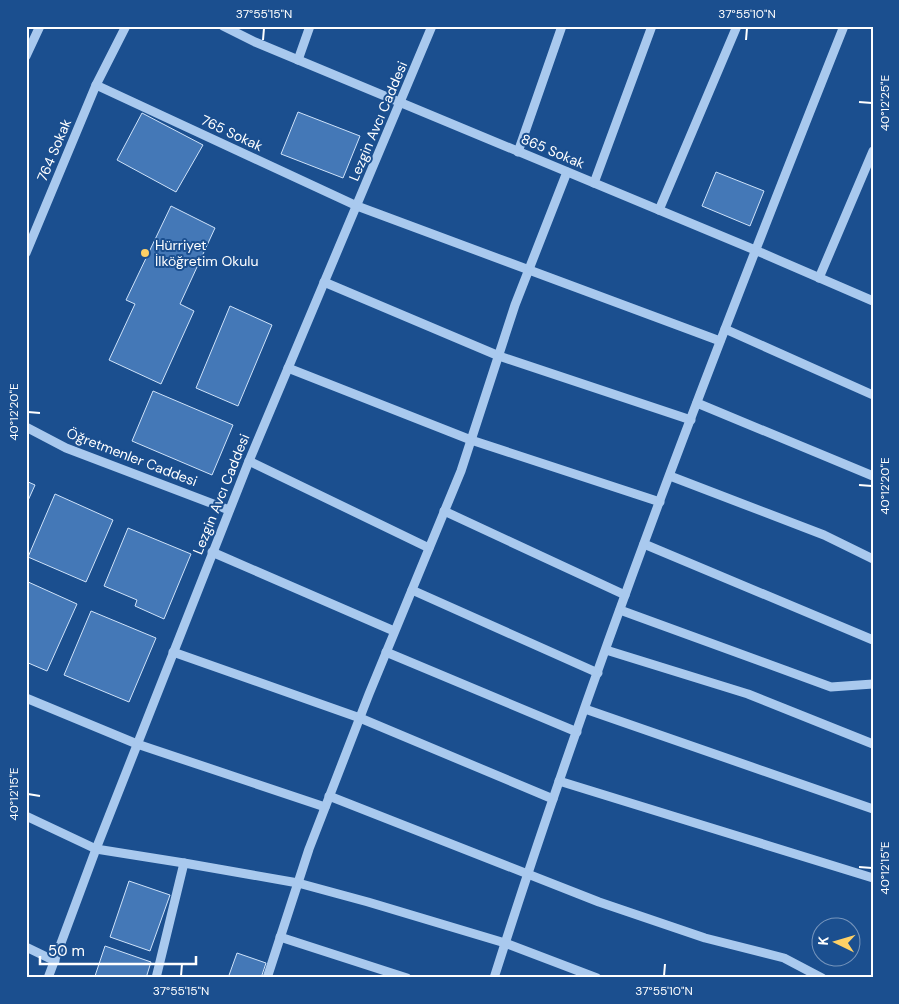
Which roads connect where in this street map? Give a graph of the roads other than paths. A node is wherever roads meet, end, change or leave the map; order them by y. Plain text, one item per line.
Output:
1 (40, 26) edge
2 (126, 26) edge
3 (224, 26) edge
4 (310, 26) edge
5 (432, 26) edge
6 (562, 26) edge
7 (652, 26) edge
8 (737, 26) edge
9 (844, 26) edge
10 (26, 56) edge
11 (298, 60) junction
12 (96, 85) junction
13 (400, 103) junction
14 (873, 151) edge
15 (518, 152) junction
16 (567, 172) junction
17 (594, 183) junction
18 (356, 206) junction
19 (659, 210) junction
20 (755, 250) junction
21 (26, 253) edge
22 (529, 271) junction
23 (819, 278) junction
24 (324, 282) junction
25 (873, 301) edge
26 (725, 329) junction
27 (720, 341) junction
28 (499, 356) junction
29 (288, 368) junction
30 (873, 395) edge
31 (697, 403) junction
32 (691, 420) junction
33 (26, 427) edge
34 (471, 440) junction
35 (249, 461) junction
36 (670, 476) junction
37 (873, 476) edge
38 (660, 502) junction
39 (229, 510) junction
40 (444, 511) junction
41 (644, 544) junction
42 (429, 548) junction
43 (212, 552) junction
44 (873, 559) edge
45 (412, 590) junction
46 (625, 595) junction
47 (620, 610) junction
48 (394, 631) junction
49 (873, 640) edge
50 (606, 650) junction
51 (173, 652) junction
52 (386, 652) junction
53 (598, 673) junction
54 (873, 684) edge
55 (26, 698) edge
56 (585, 709) junction
57 (360, 718) junction
58 (577, 732) junction
59 (137, 744) junction
60 (873, 744) edge
61 (559, 781) junction
62 (329, 796) junction
63 (553, 799) junction
64 (325, 808) junction
65 (873, 809) edge
66 (26, 816) edge
67 (96, 849) junction
68 (184, 863) junction
69 (527, 874) junction
70 (873, 878) edge
71 (298, 883) junction
72 (280, 937) junction
73 (505, 943) junction
74 (26, 947) edge
75 (55, 961) junction
76 (48, 978) edge
77 (156, 978) edge
78 (267, 978) edge
79 (407, 978) edge
80 (494, 978) edge
81 (597, 978) edge
82 (822, 978) edge

1 - 10 street
2 - 12 street
3 - 11 street, 865 Sokak
4 - 11 street
5 - 13 street, Lezgin Avcı Caddesi
6 - 15 street
7 - 17 street
8 - 19 street
9 - 20 street
11 - 13 street, 865 Sokak
12 - 18 street, 765 Sokak
12 - 21 street, 764 Sokak
13 - 15 street, 865 Sokak
13 - 18 street, Lezgin Avcı Caddesi
14 - 23 street
15 - 16 street, 865 Sokak
16 - 17 street, 865 Sokak
16 - 22 street
17 - 19 street, 865 Sokak
18 - 22 street, 765 Sokak
18 - 24 street, Lezgin Avcı Caddesi
19 - 20 street, 865 Sokak
20 - 23 street, 865 Sokak
20 - 26 street
22 - 27 street, 765 Sokak
22 - 28 street
23 - 25 street, 865 Sokak
24 - 28 street
24 - 29 street, Lezgin Avcı Caddesi
26 - 27 street
26 - 30 street
27 - 31 street
28 - 32 street
28 - 34 street
29 - 34 street
29 - 35 street, Lezgin Avcı Caddesi
31 - 32 street
31 - 37 street
32 - 36 street
33 - 39 street, Öğretmenler Caddesi
34 - 38 street
34 - 40 street
35 - 39 street, Lezgin Avcı Caddesi
35 - 42 street
36 - 38 street
36 - 44 street
38 - 41 street
39 - 43 street, Lezgin Avcı Caddesi
40 - 42 street
40 - 46 street
41 - 46 street
41 - 49 street
42 - 45 street
43 - 48 street
43 - 51 street, Lezgin Avcı Caddesi
45 - 48 street
45 - 53 street
46 - 47 street
47 - 50 street
47 - 54 street
48 - 52 street
50 - 53 street
50 - 60 street
51 - 57 street
51 - 59 street, Lezgin Avcı Caddesi
52 - 57 street
52 - 58 street
53 - 56 street
55 - 59 street
56 - 58 street
56 - 65 street
57 - 62 street
57 - 63 street
58 - 61 street
59 - 64 street
59 - 67 street, Lezgin Avcı Caddesi
61 - 63 street
61 - 70 street
62 - 64 street
62 - 69 street
63 - 69 street
64 - 71 street
66 - 67 street
67 - 68 street
67 - 75 street, Lezgin Avcı Caddesi
68 - 71 street
68 - 77 street
69 - 73 street
69 - 82 street
71 - 72 street
71 - 73 street
72 - 78 street
72 - 79 street
73 - 80 street
73 - 81 street
74 - 75 street
75 - 76 street, Lezgin Avcı Caddesi

